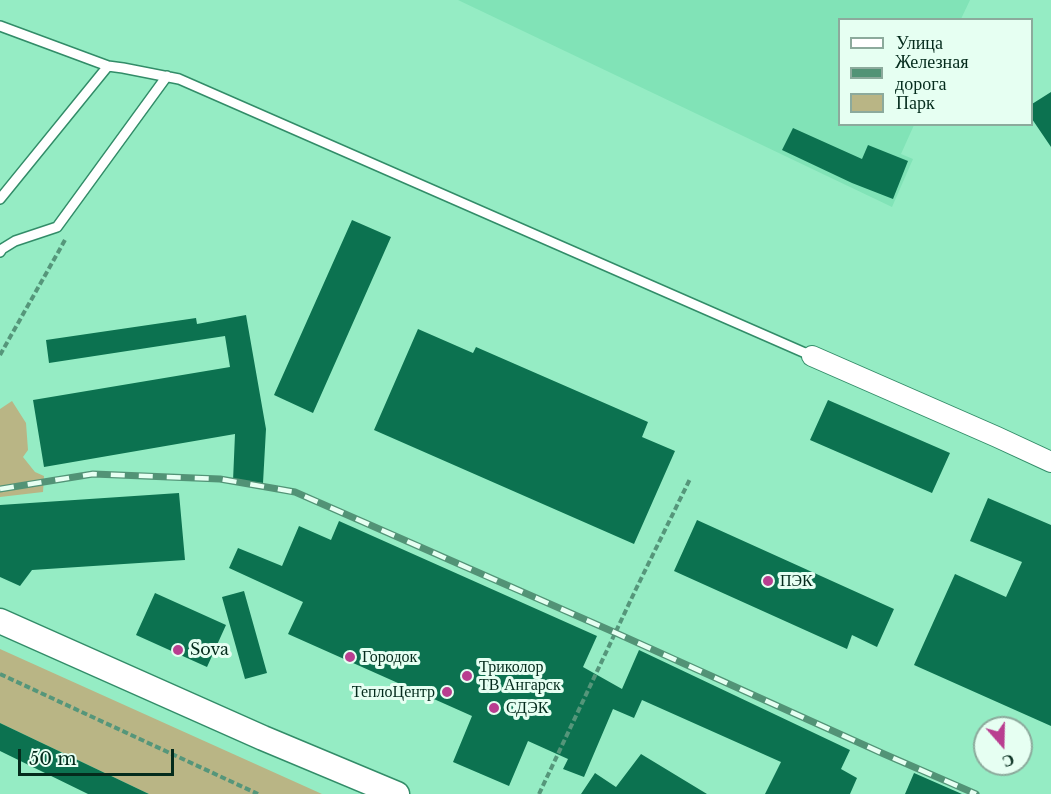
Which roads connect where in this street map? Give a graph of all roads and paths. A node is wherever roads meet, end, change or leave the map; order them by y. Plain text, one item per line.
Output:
1 (0, 26) edge
2 (108, 66) junction
3 (167, 76) junction
4 (0, 183) edge
5 (9, 188) junction
6 (0, 199) edge
7 (0, 252) edge
8 (812, 356) joint
9 (1051, 462) edge
10 (690, 479) dead end
11 (0, 621) edge
12 (0, 674) edge
13 (258, 794) edge
14 (397, 794) edge
15 (539, 794) edge

1 - 2 lane
2 - 3 lane
2 - 5 lane
3 - 7 lane
3 - 8 lane
4 - 5 lane
5 - 6 lane
8 - 9 street
10 - 15 path
11 - 14 street
12 - 13 path

